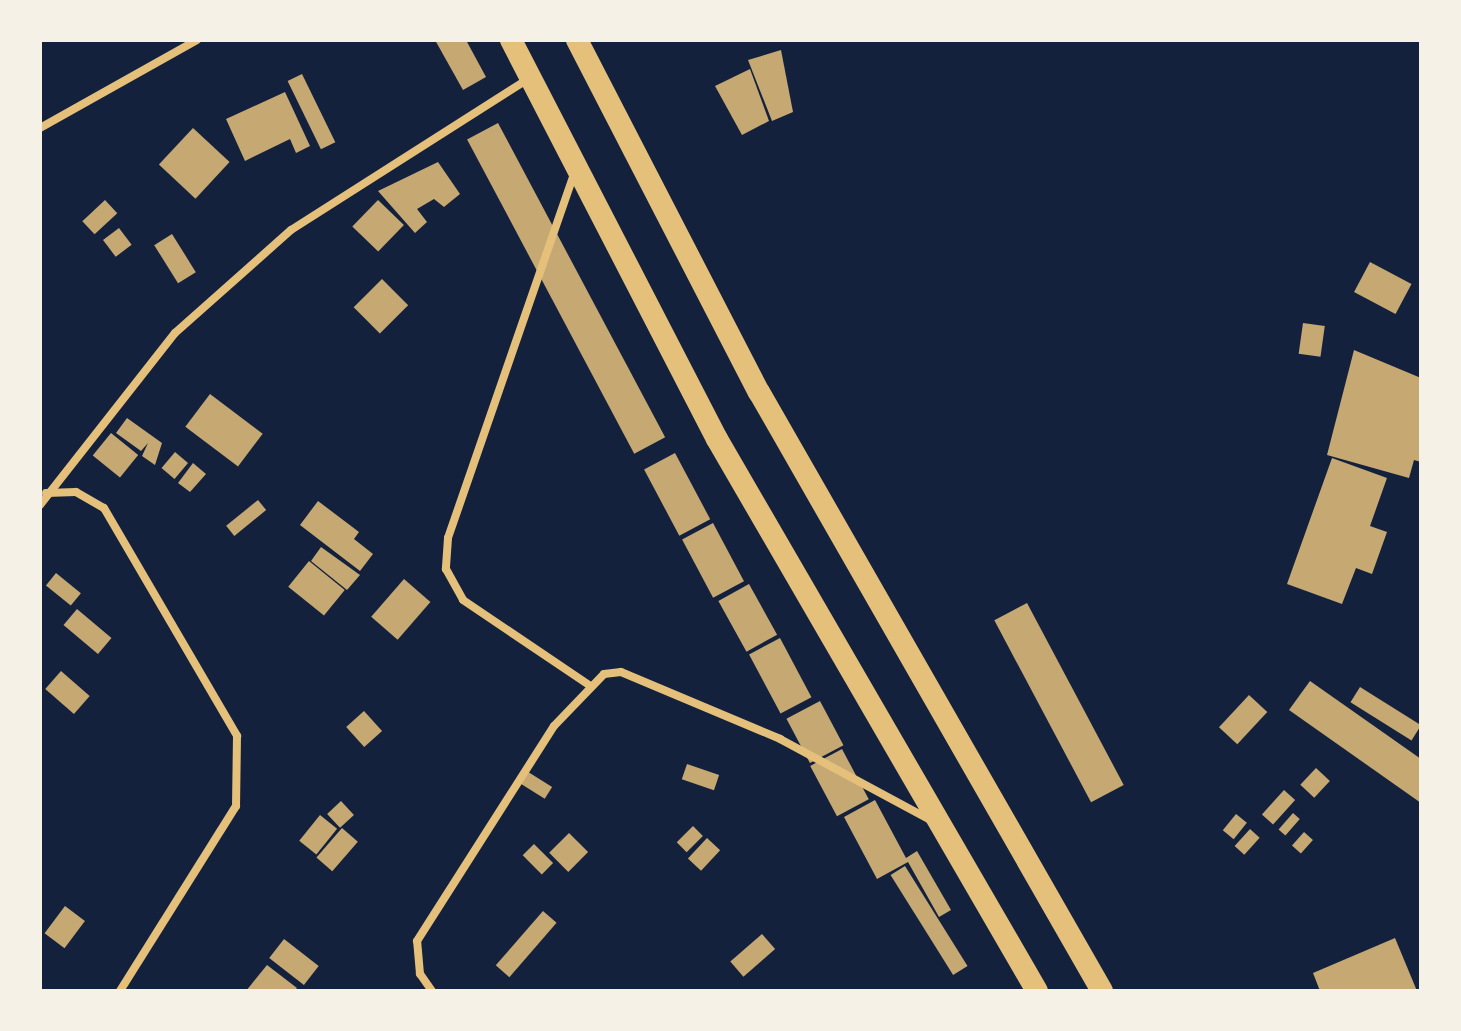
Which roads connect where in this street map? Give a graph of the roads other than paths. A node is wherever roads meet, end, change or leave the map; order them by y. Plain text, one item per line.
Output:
1 (197, 40) edge
2 (511, 40) edge
3 (577, 40) edge
4 (530, 78) junction
5 (40, 128) edge
6 (575, 171) junction
7 (46, 493) junction
8 (40, 505) edge
9 (589, 685) junction
10 (939, 825) junction
11 (120, 991) edge
12 (432, 991) edge
13 (1037, 991) edge
14 (1102, 991) edge

1 - 5 street
2 - 4 highway
3 - 14 highway
4 - 6 highway
4 - 7 street
6 - 9 street
6 - 10 highway
7 - 8 street
7 - 11 street
9 - 10 street
9 - 12 street
10 - 13 highway

